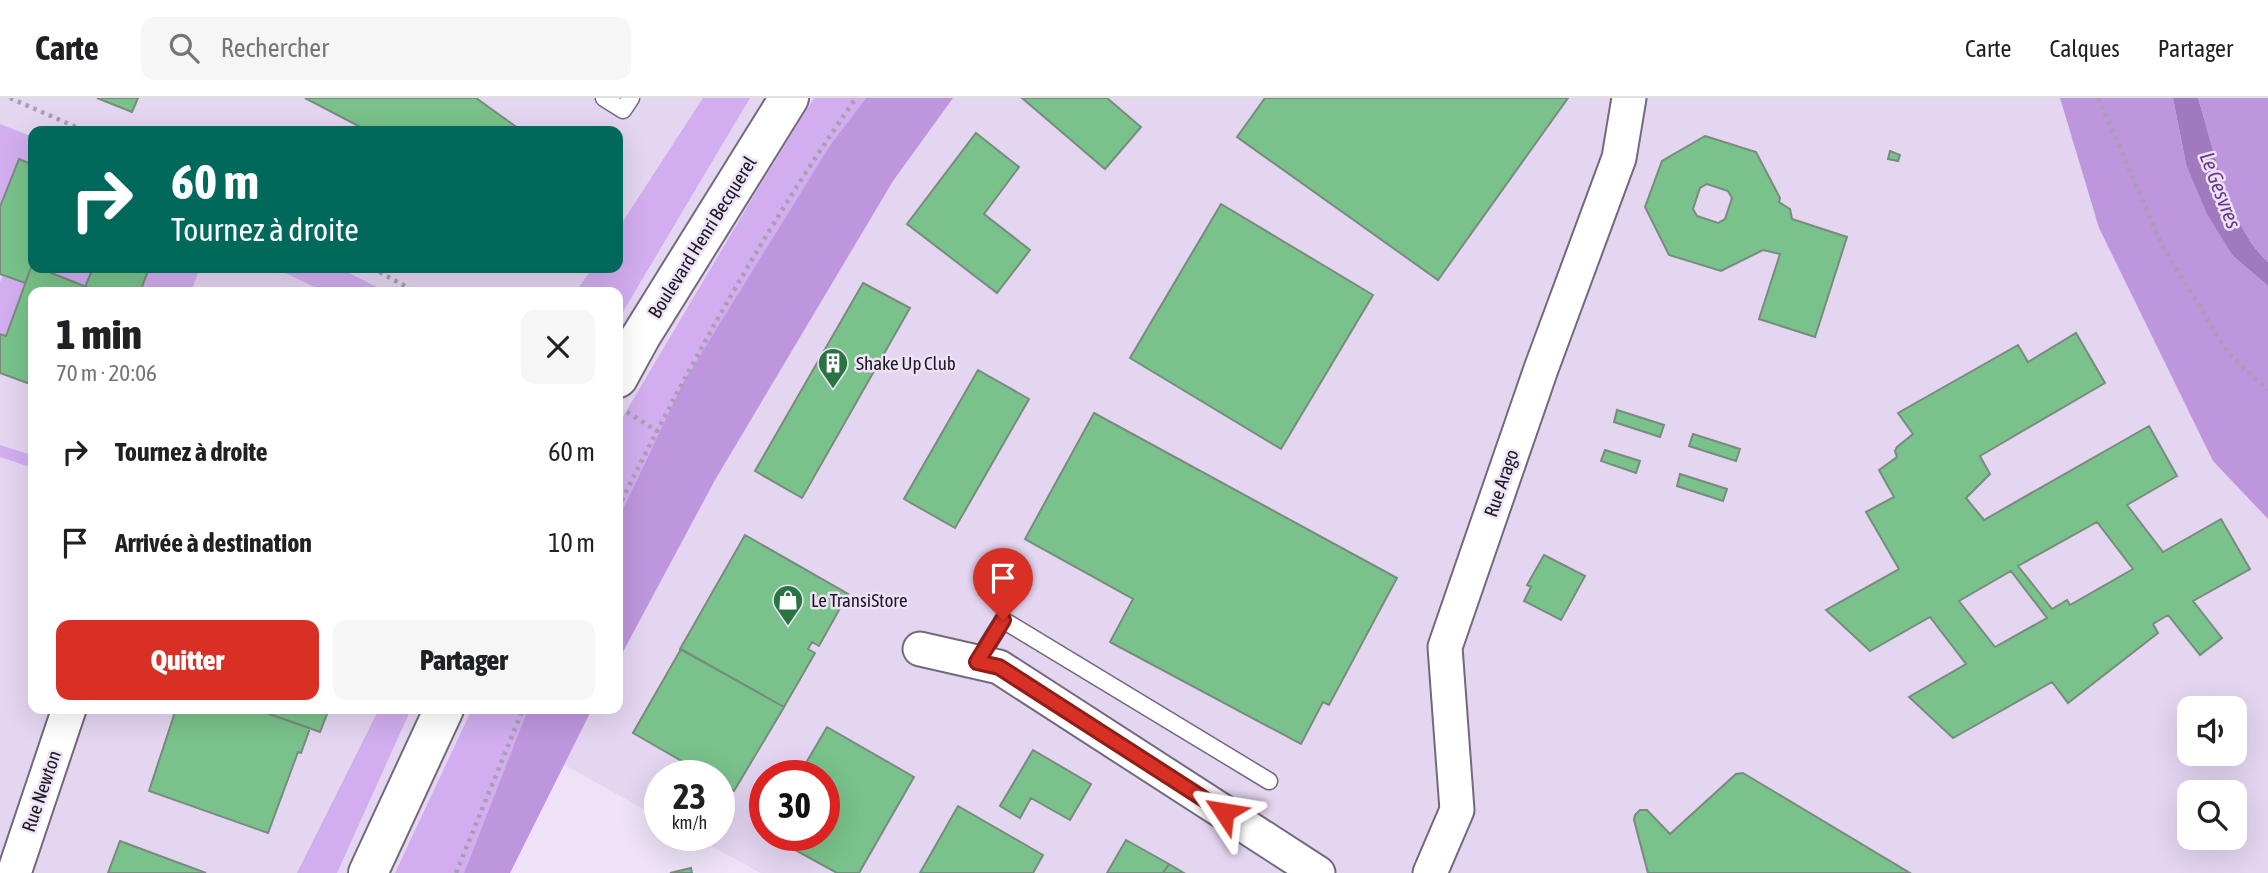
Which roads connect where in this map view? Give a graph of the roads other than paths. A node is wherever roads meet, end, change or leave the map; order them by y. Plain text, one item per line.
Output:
1 (604, 98) edge
2 (631, 98) edge
3 (789, 98) edge
4 (1629, 98) edge
5 (623, 369) edge
6 (920, 649) dead end
7 (977, 662) junction
8 (67, 714) edge
9 (442, 714) edge
10 (1269, 781) dead end
11 (14, 873) edge
12 (368, 873) edge
13 (1318, 873) edge
14 (1430, 873) edge

1 - 2 lane
3 - 5 main road, Boulevard Henri Becquerel
4 - 14 street, Rue Arago
6 - 7 street
7 - 10 lane
7 - 13 street
8 - 11 street, Rue Newton
9 - 12 main road

